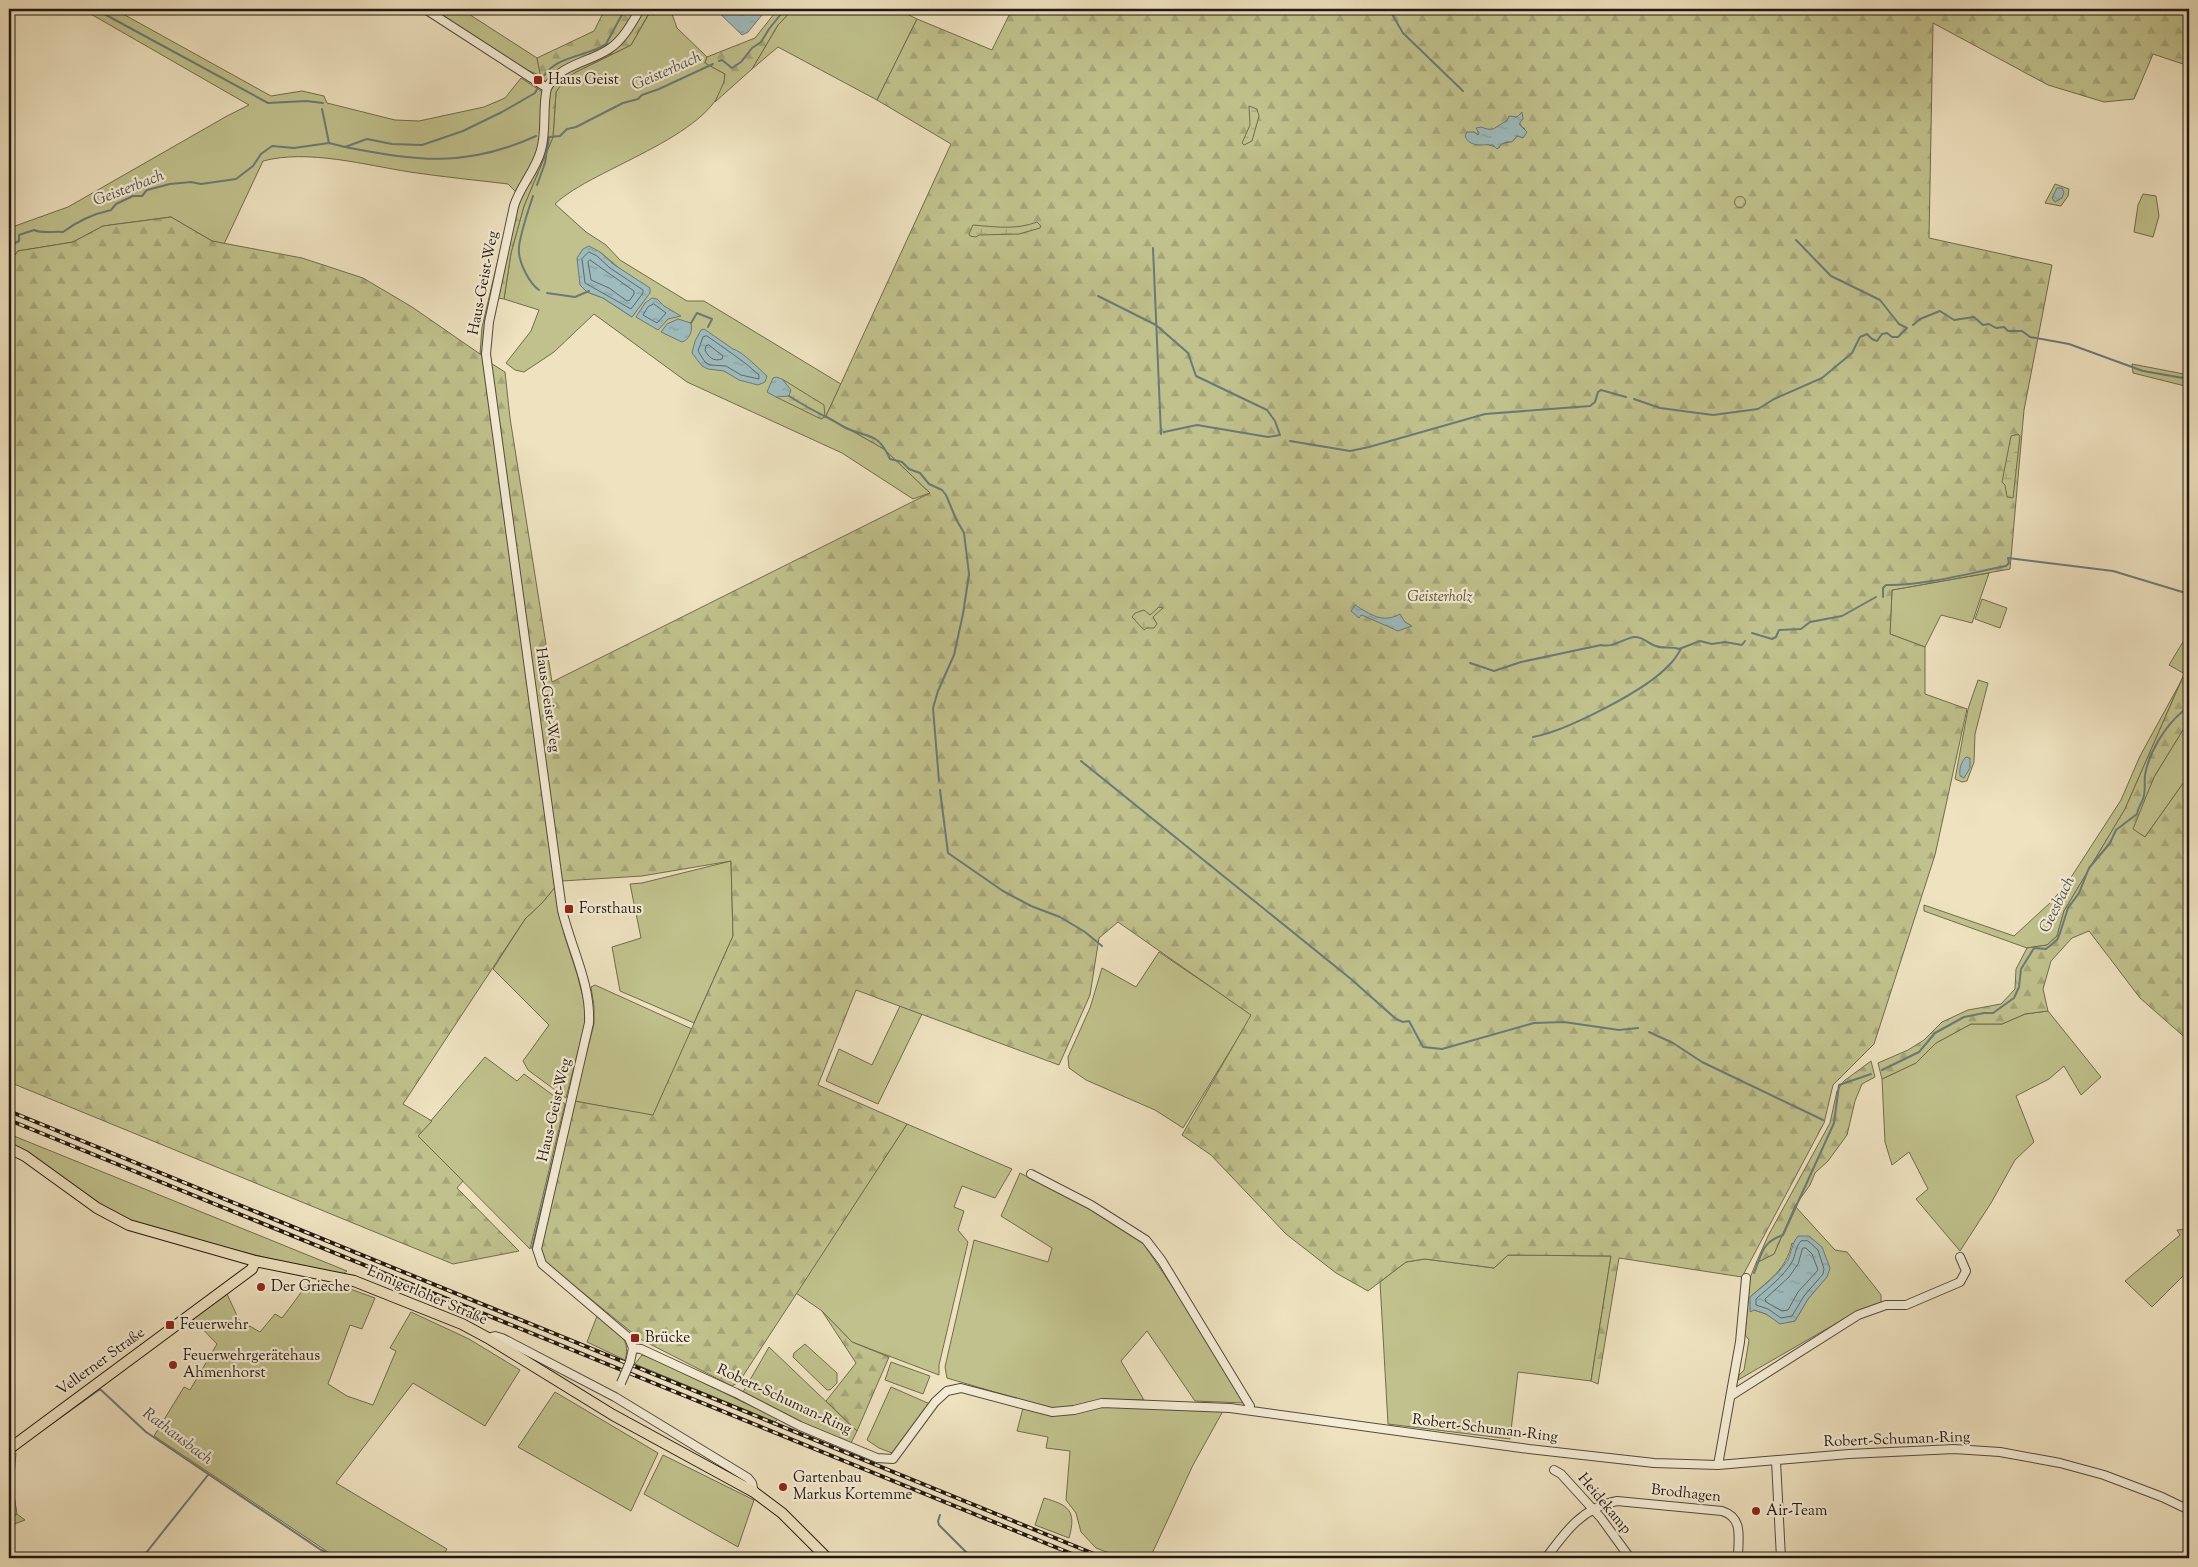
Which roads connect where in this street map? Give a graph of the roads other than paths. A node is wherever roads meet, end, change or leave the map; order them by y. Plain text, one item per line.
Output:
1 (425, 9) edge
2 (640, 9) edge
3 (542, 85) junction
4 (9, 1148) edge
5 (1031, 1174) dead end
6 (1960, 1258) dead end
7 (255, 1260) junction
8 (1746, 1278) dead end
9 (488, 1338) junction
10 (633, 1348) junction
11 (1732, 1395) junction
12 (615, 1397) junction
13 (1250, 1410) junction
14 (9, 1449) edge
15 (1776, 1461) junction
16 (1718, 1465) junction
17 (1554, 1470) dead end
18 (754, 1492) junction
19 (1593, 1510) junction
20 (2189, 1510) edge
21 (827, 1558) edge
22 (1547, 1558) edge
23 (1630, 1558) edge
24 (1738, 1558) edge
25 (1781, 1558) edge

1 - 3 street
2 - 3 street
3 - 10 street, Haus-Geist-Weg
4 - 7 main road, Ennigerloher Straße
5 - 13 street
6 - 11 street
7 - 9 main road, Ennigerloher Straße
7 - 14 main road, Vellerner Straße
8 - 11 street
9 - 12 street
9 - 18 main road, Ennigerloher Straße
10 - 12 street, bridge
10 - 13 street, Robert-Schuman-Ring
11 - 16 street
12 - 18 street
13 - 16 street, Robert-Schuman-Ring
15 - 16 street, Robert-Schuman-Ring
15 - 20 street, Robert-Schuman-Ring
15 - 25 street
17 - 19 street, Heidekamp
18 - 21 main road, Ennigerloher Straße
19 - 22 street
19 - 23 street, Heidekamp
19 - 24 street, Brodhagen

